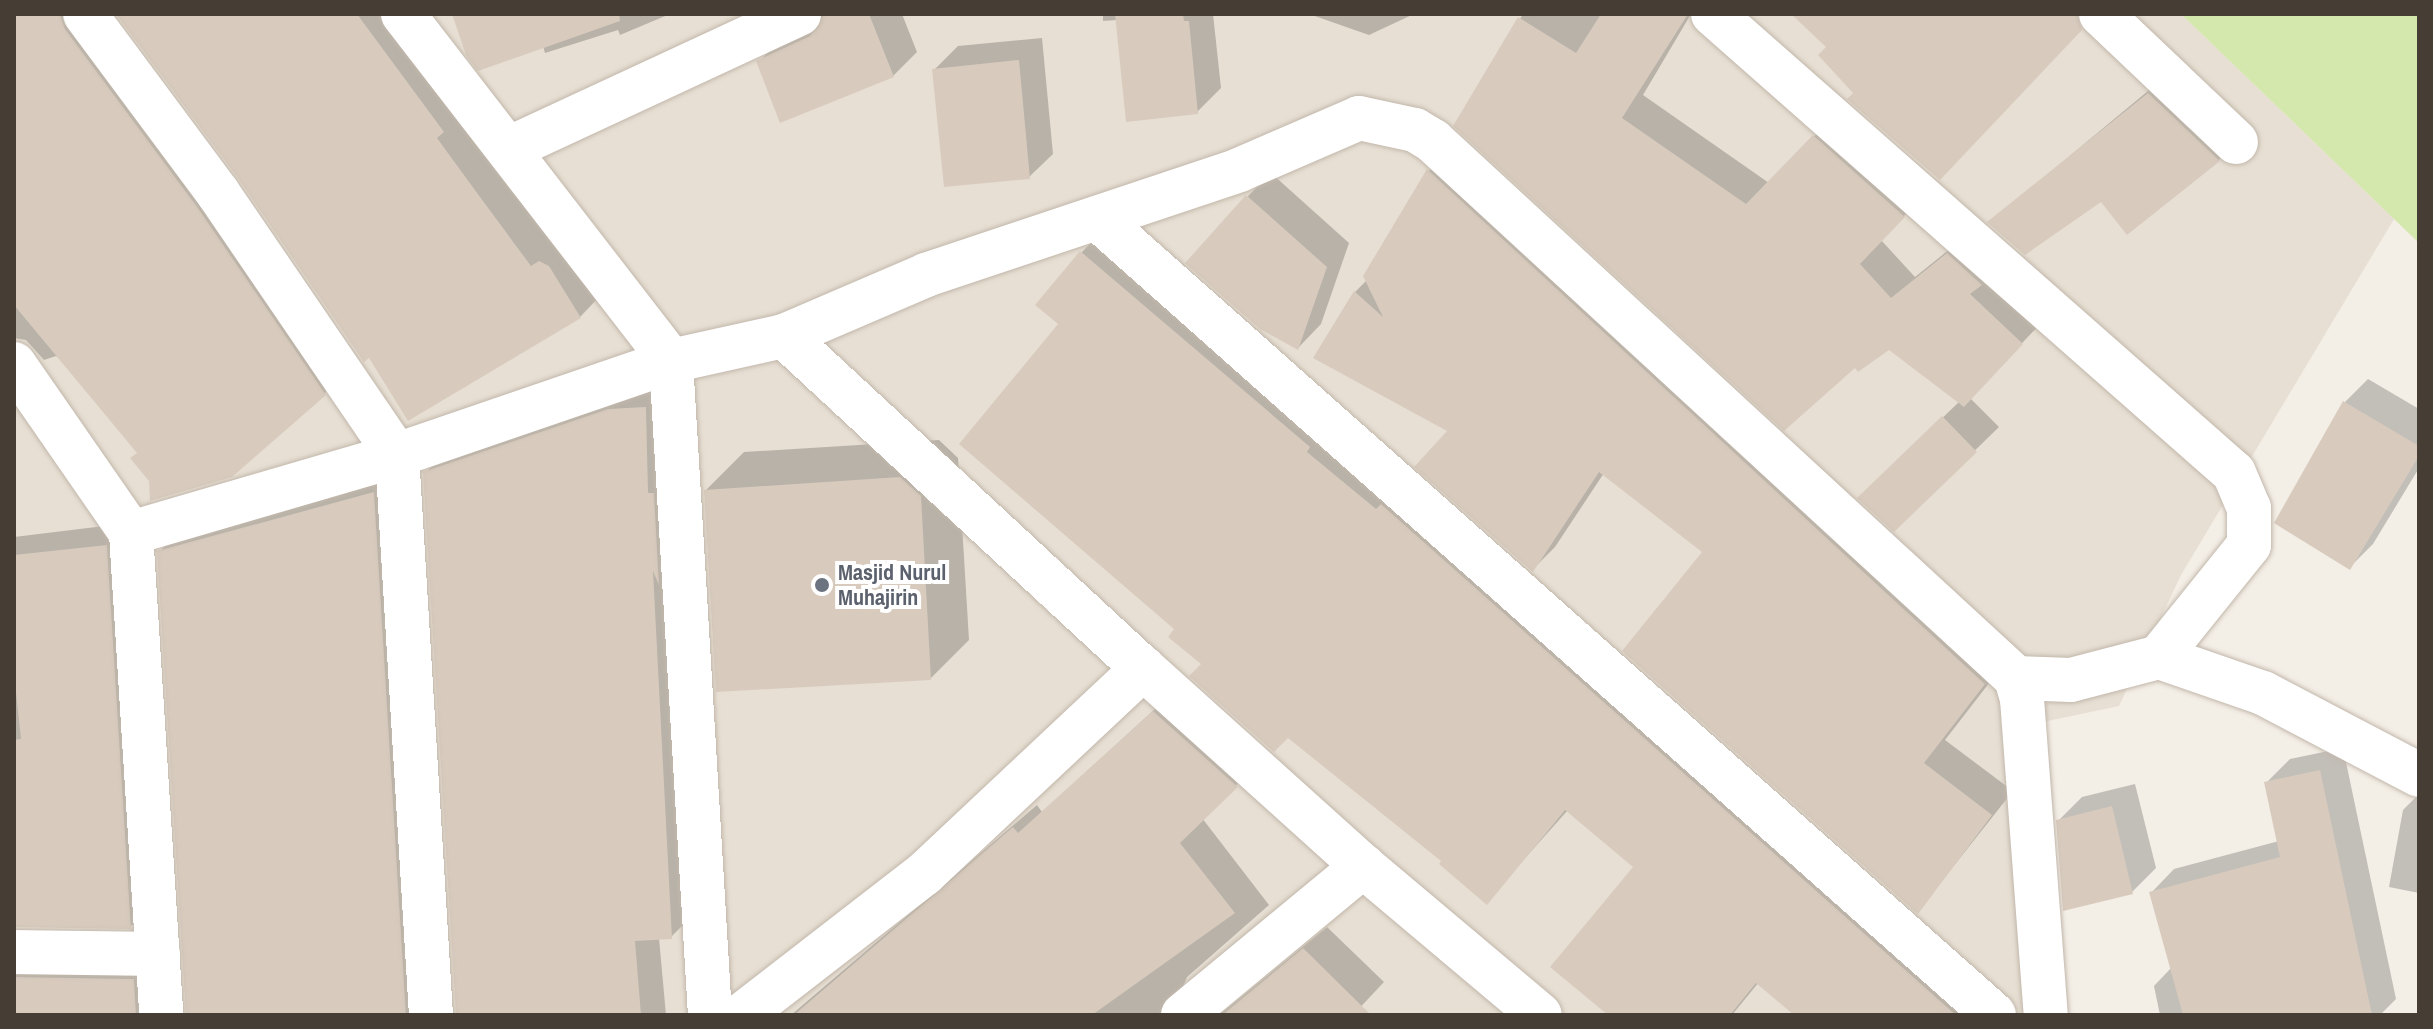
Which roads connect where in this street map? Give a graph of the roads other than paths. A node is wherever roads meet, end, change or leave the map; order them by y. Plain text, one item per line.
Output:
1 (85, 14) edge
2 (403, 14) edge
3 (799, 14) edge
4 (1713, 14) edge
5 (2101, 14) edge
6 (2236, 142) dead end
7 (508, 149) junction
8 (1099, 220) junction
9 (784, 336) junction
10 (671, 361) junction
11 (14, 364) edge
12 (397, 455) junction
13 (131, 533) junction
14 (2159, 657) junction
15 (1143, 668) junction
16 (2016, 678) junction
17 (2419, 775) edge
18 (1363, 866) junction
19 (14, 952) edge
20 (158, 954) junction
21 (161, 1015) edge
22 (431, 1015) edge
23 (710, 1015) edge
24 (742, 1015) edge
25 (1183, 1015) edge
26 (1539, 1015) edge
27 (1994, 1015) edge
28 (2046, 1015) edge

1 - 12 street
2 - 7 street
3 - 7 street
4 - 14 street
5 - 6 street
7 - 10 street
8 - 9 street
8 - 16 street
8 - 27 street
9 - 10 street
9 - 15 street
10 - 12 street
10 - 23 street
11 - 13 street
12 - 13 street
12 - 22 street
13 - 20 street
14 - 16 street
14 - 17 street
15 - 18 street
15 - 24 street
16 - 28 street
18 - 25 street
18 - 26 street
19 - 20 street
20 - 21 street

